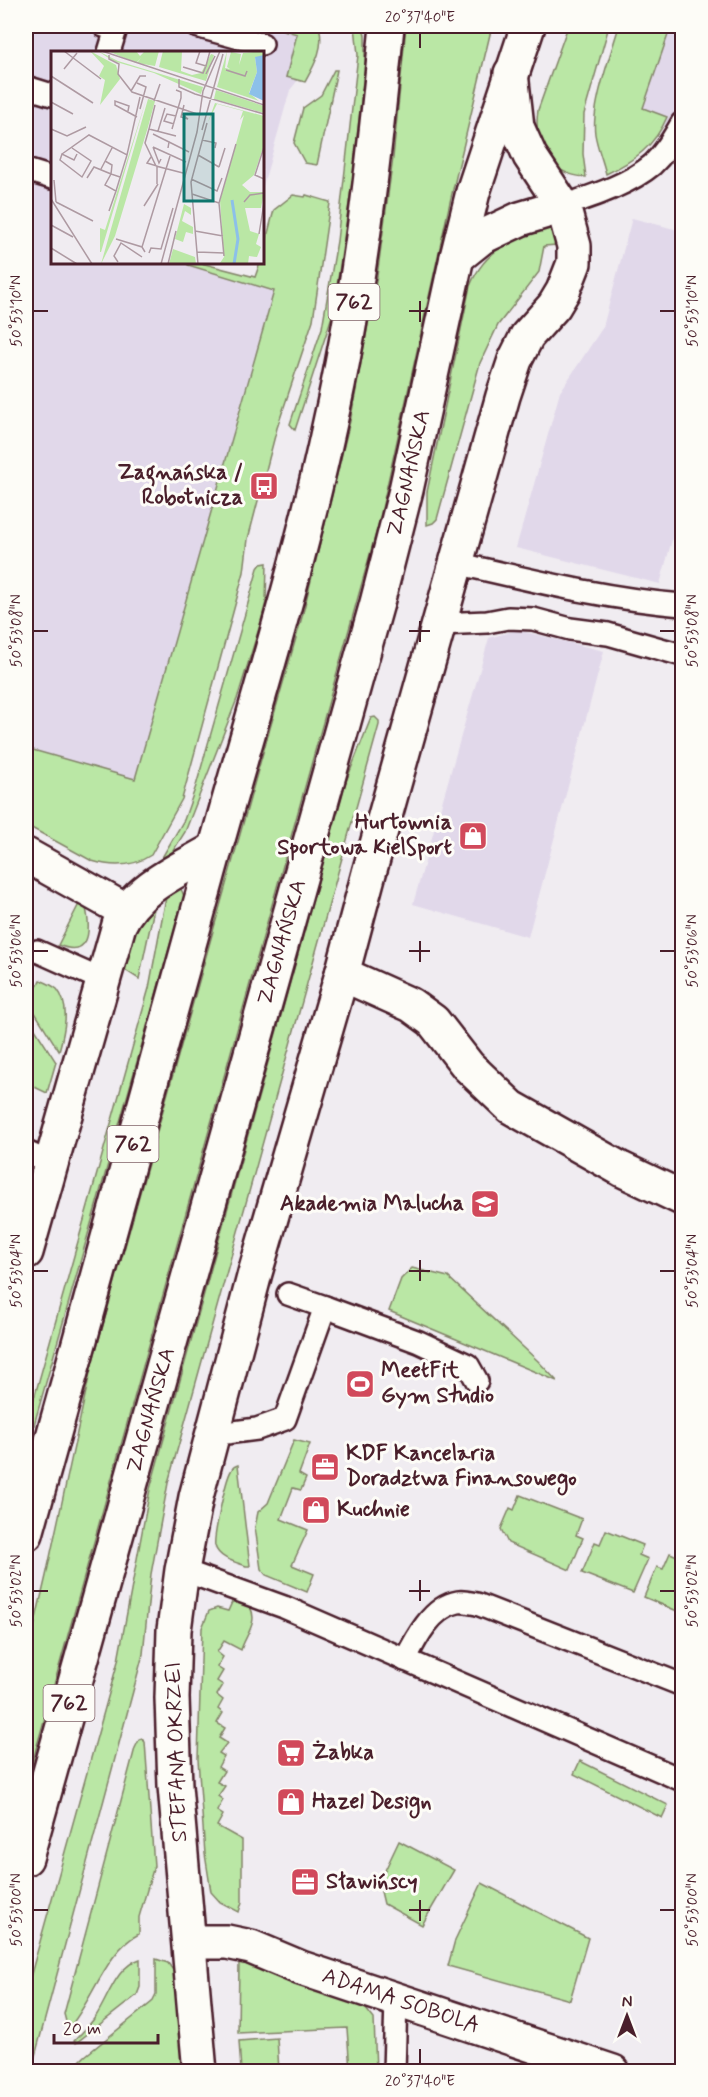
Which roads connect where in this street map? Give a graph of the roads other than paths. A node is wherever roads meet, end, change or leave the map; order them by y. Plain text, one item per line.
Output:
1 (196, 26) edge
2 (387, 26) edge
3 (528, 26) edge
4 (112, 27) edge
5 (262, 44) dead end
6 (109, 51) edge
7 (511, 73) junction
8 (26, 87) edge
9 (51, 95) edge
10 (682, 123) edge
11 (26, 170) edge
12 (51, 178) edge
13 (563, 206) junction
14 (457, 257) junction
15 (456, 563) junction
16 (682, 605) edge
17 (439, 624) junction
18 (682, 655) edge
19 (215, 849) junction
20 (26, 855) edge
21 (126, 911) junction
22 (37, 951) dead end
23 (342, 974) junction
24 (102, 980) junction
25 (38, 1158) edge
26 (682, 1198) edge
27 (26, 1252) edge
28 (288, 1294) dead end
29 (325, 1307) junction
30 (477, 1381) dead end
31 (211, 1435) junction
32 (26, 1523) edge
33 (182, 1570) junction
34 (405, 1660) junction
35 (682, 1685) edge
36 (682, 1780) edge
37 (26, 1858) edge
38 (189, 1942) junction
39 (396, 1999) junction
40 (200, 2072) edge
41 (394, 2072) edge
42 (613, 2072) edge

1 - 5 lane
2 - 19 street, 762
3 - 7 street, ZAGNAŃSKA / 762
4 - 6 lane
7 - 13 street
7 - 14 street, ZAGNAŃSKA / 762
8 - 9 lane
10 - 13 lane
11 - 12 lane
13 - 14 street
13 - 15 street
14 - 37 street, ZAGNAŃSKA / 762
15 - 16 lane
15 - 17 street
17 - 18 lane
17 - 23 street
19 - 21 street
19 - 32 street, 762
20 - 21 street
21 - 24 street
22 - 24 lane
23 - 26 street
23 - 31 street
24 - 25 street
25 - 27 street
28 - 29 lane
29 - 30 lane
29 - 31 lane
31 - 33 street, STEFANA OKRZEI
33 - 34 lane
33 - 38 street, STEFANA OKRZEI
34 - 35 lane
34 - 36 lane
38 - 39 street, ADAMA SOBOLA
38 - 40 street, STEFANA OKRZEI
39 - 41 lane
39 - 42 street, ADAMA SOBOLA

